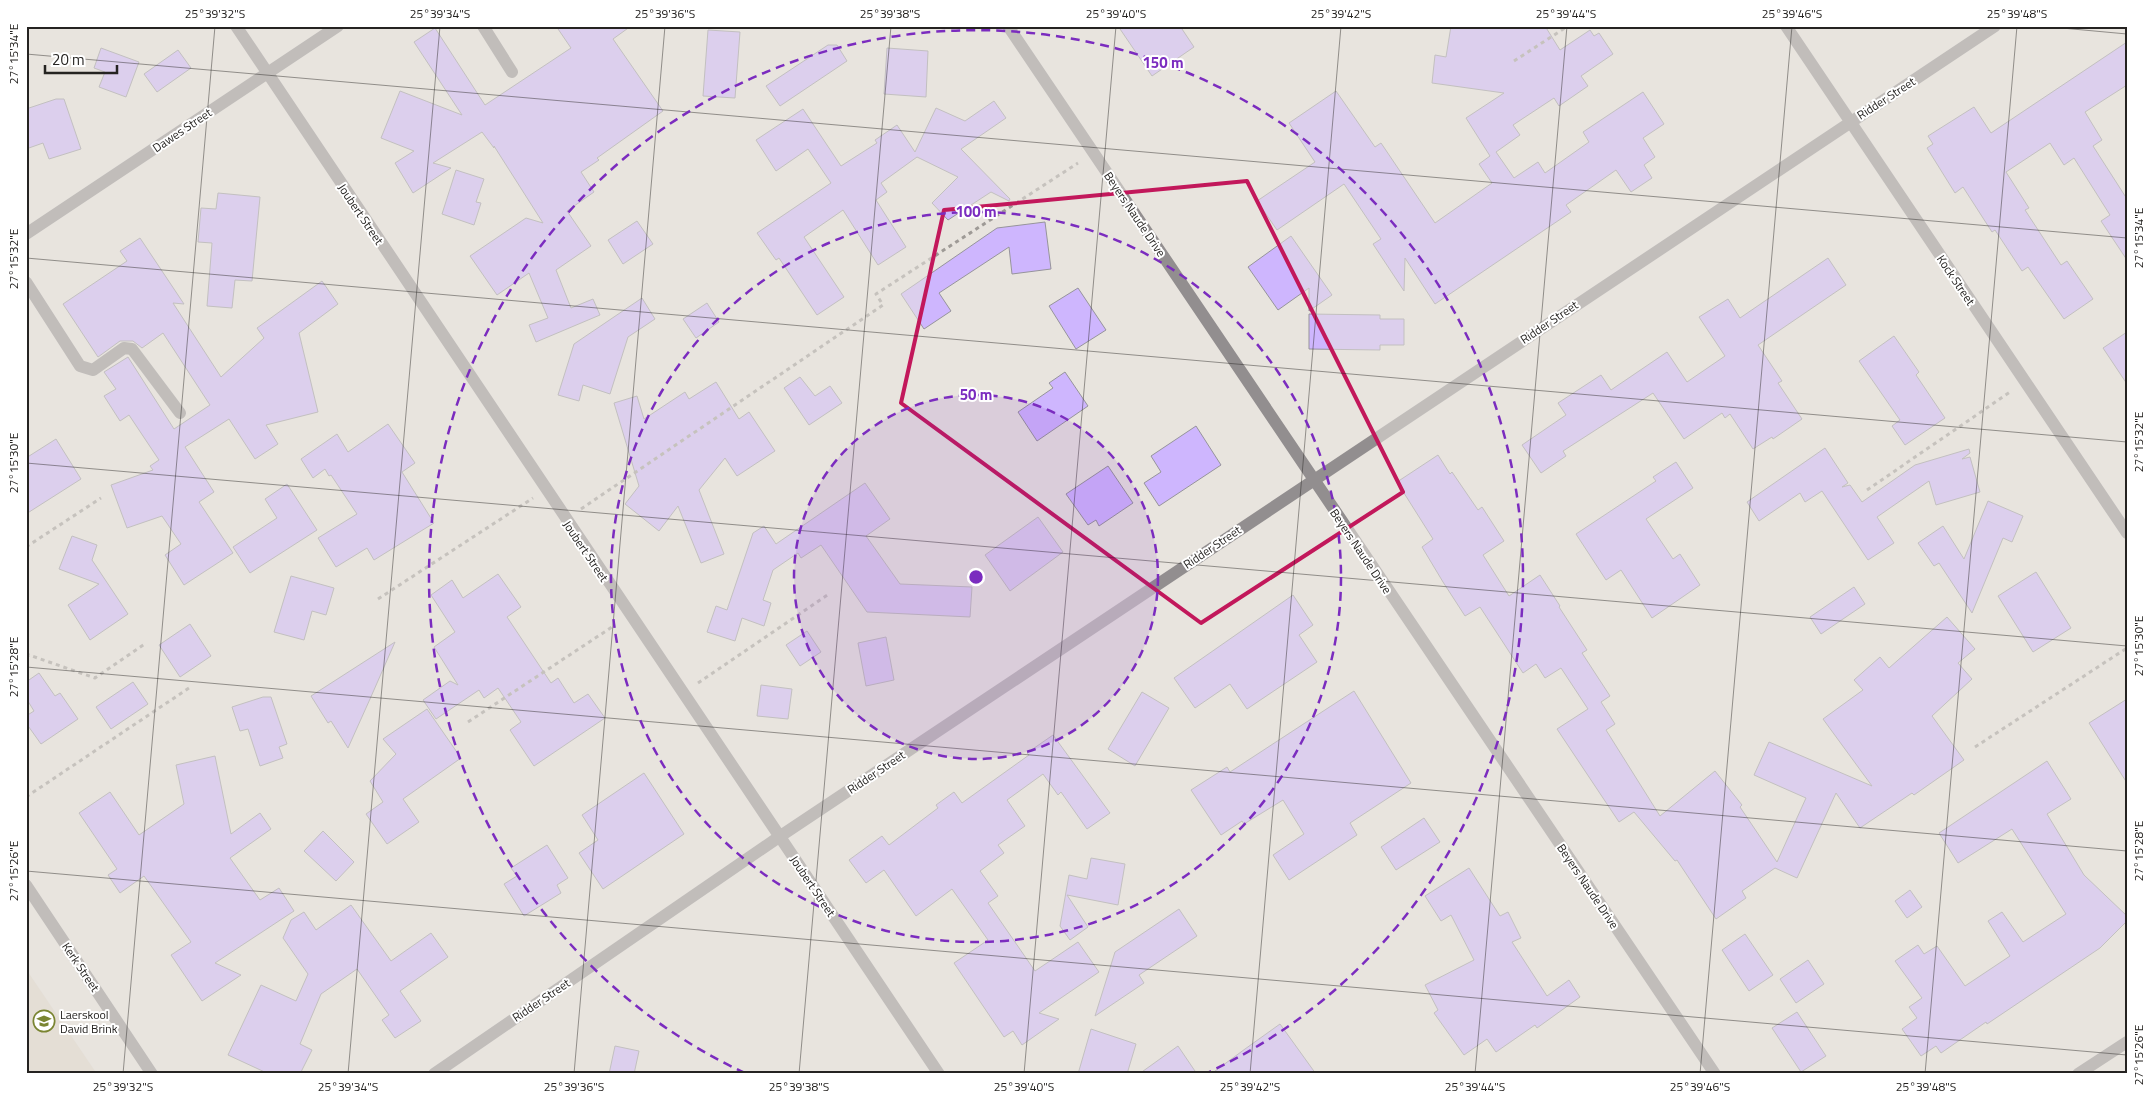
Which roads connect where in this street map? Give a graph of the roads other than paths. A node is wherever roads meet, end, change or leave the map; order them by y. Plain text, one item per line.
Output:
1 (236, 26) edge
2 (338, 26) edge
3 (482, 26) edge
4 (1008, 26) edge
5 (1786, 26) edge
6 (1995, 26) edge
7 (267, 72) junction
8 (512, 72) dead end
9 (1850, 121) junction
10 (26, 234) edge
11 (26, 282) edge
12 (180, 413) dead end
13 (1313, 479) junction
14 (2127, 533) edge
15 (779, 837) junction
16 (26, 886) edge
17 (2127, 1042) edge
18 (152, 1074) edge
19 (434, 1074) edge
20 (939, 1074) edge
21 (1715, 1074) edge
22 (2078, 1074) edge

1 - 7 street, Joubert Street
2 - 7 street, Dawes Street
3 - 8 street
4 - 13 street, Beyers Naude Drive
5 - 9 street, Kock Street
6 - 9 street, Ridder Street
7 - 10 street, Dawes Street
7 - 15 street, Joubert Street
9 - 13 street, Ridder Street
9 - 14 street, Kock Street
11 - 12 street
13 - 15 street, Ridder Street
13 - 21 street, Beyers Naude Drive
15 - 19 street, Ridder Street
15 - 20 street, Joubert Street
16 - 18 street, Kerk Street
17 - 22 street

